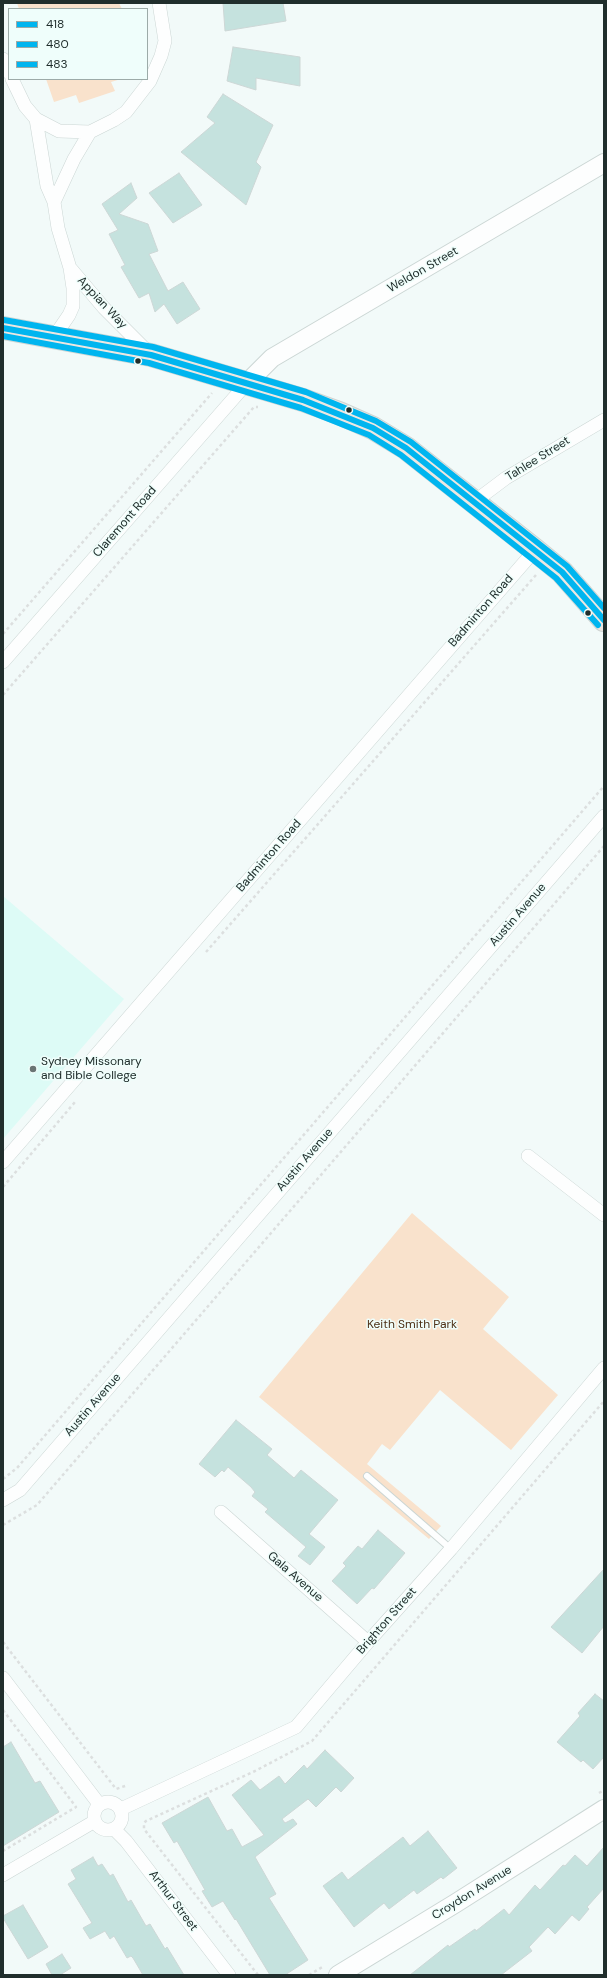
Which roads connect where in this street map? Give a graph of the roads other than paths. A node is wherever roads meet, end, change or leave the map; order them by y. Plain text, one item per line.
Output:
1 (159, 3) edge
2 (3, 60) edge
3 (8, 71) edge
4 (12, 80) edge
5 (36, 119) junction
6 (90, 132) junction
7 (604, 163) edge
8 (54, 202) junction
9 (70, 268) junction
10 (3, 328) edge
11 (54, 337) junction
12 (151, 355) junction
13 (247, 383) junction
14 (604, 420) edge
15 (474, 502) junction
16 (535, 550) junction
17 (604, 620) edge
18 (3, 662) edge
19 (604, 816) edge
20 (528, 1156) dead end
21 (3, 1162) edge
22 (604, 1216) edge
23 (604, 1368) edge
24 (367, 1476) dead end
25 (3, 1500) edge
26 (221, 1512) dead end
27 (451, 1549) junction
28 (368, 1642) junction
29 (3, 1678) edge
30 (99, 1804) junction
31 (121, 1809) junction
32 (604, 1809) edge
33 (94, 1821) junction
34 (114, 1829) junction
35 (3, 1875) edge
36 (229, 1975) edge
37 (338, 1975) edge

1 - 6 street, Appian Way
2 - 3 street
4 - 5 street, Appian Way
5 - 6 street, Appian Way
5 - 8 street, Appian Way
6 - 8 street
7 - 13 street, Weldon Street
8 - 9 street, Appian Way
9 - 11 street, Appian Way
9 - 12 street, Appian Way
10 - 11 highway
11 - 12 highway
12 - 13 highway
13 - 15 highway
13 - 18 street, Claremont Road
14 - 15 street, Tahlee Street
15 - 16 highway
16 - 17 highway
16 - 21 street, Badminton Road
19 - 25 street, Austin Avenue
20 - 22 street
23 - 27 street, Brighton Street
24 - 27 lane
26 - 28 street, Gala Avenue
27 - 28 street, Brighton Street
28 - 31 street, Brighton Street
29 - 30 street
30 - 31 street
30 - 33 street
31 - 34 street
32 - 37 street, Croydon Avenue
33 - 34 street
33 - 35 street
34 - 36 street, Arthur Street

